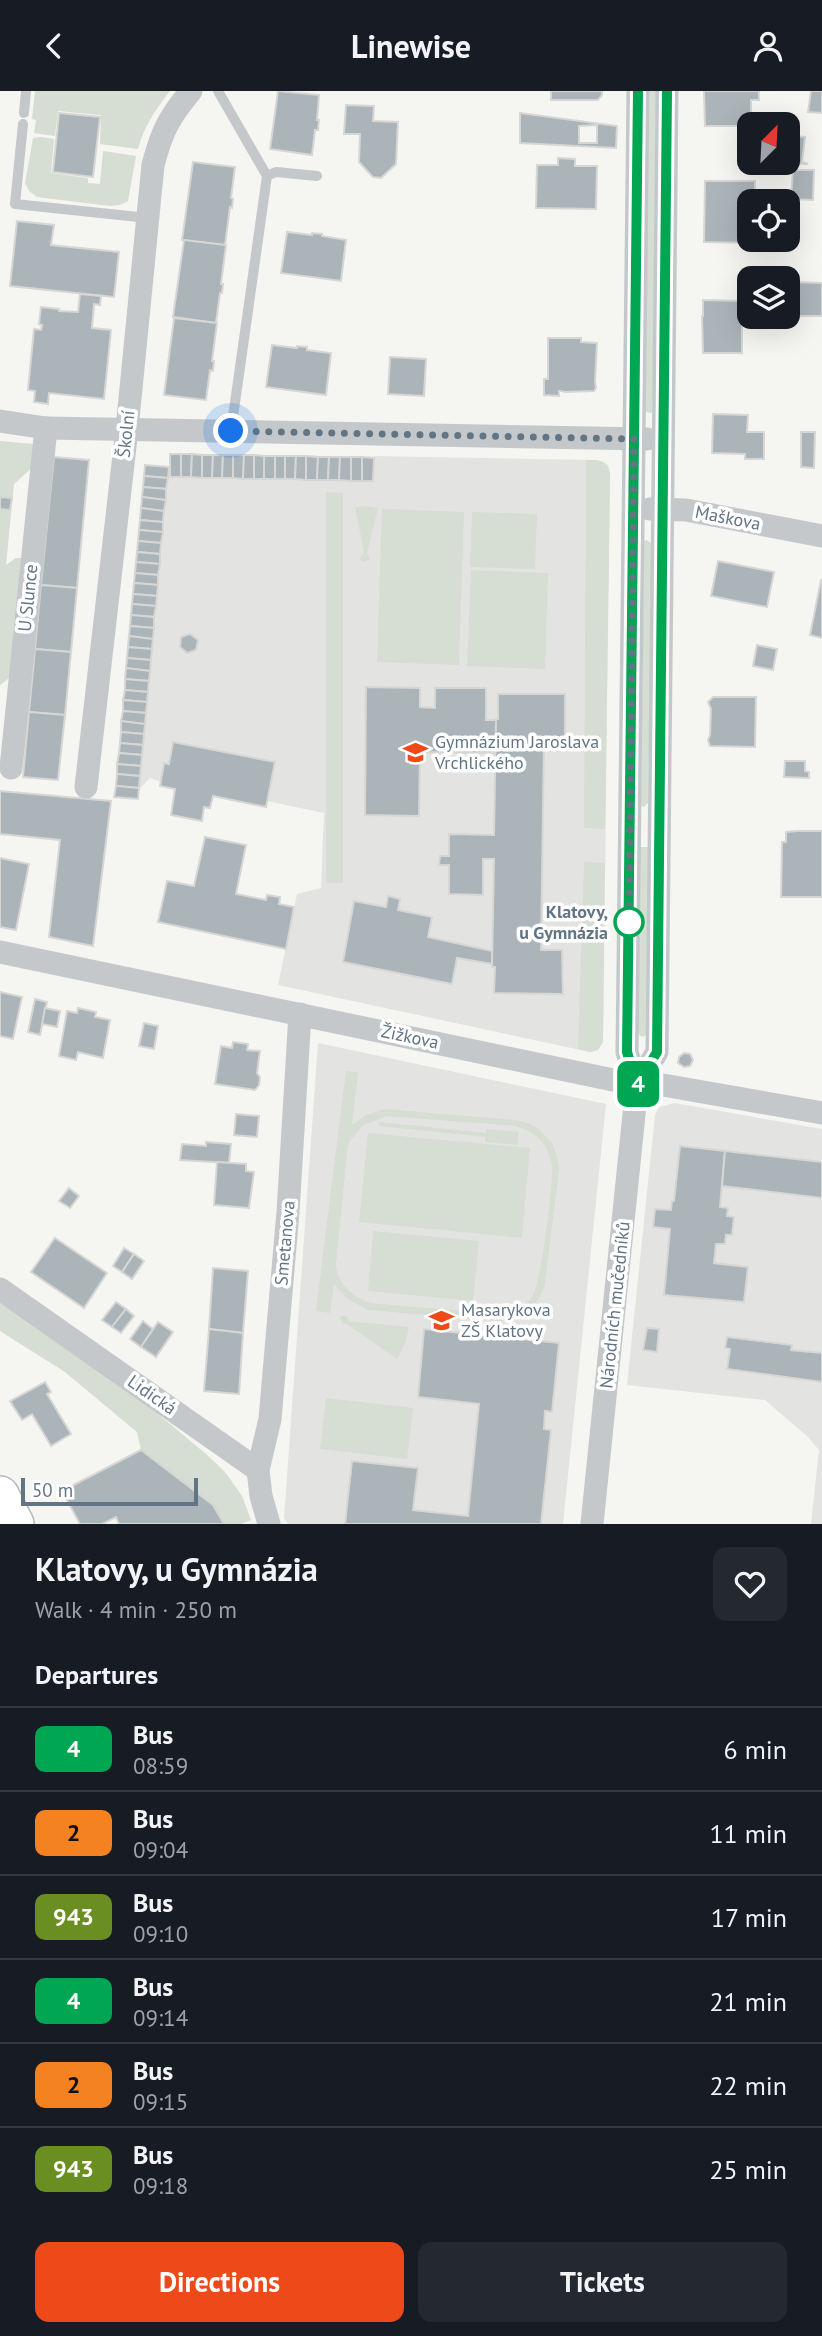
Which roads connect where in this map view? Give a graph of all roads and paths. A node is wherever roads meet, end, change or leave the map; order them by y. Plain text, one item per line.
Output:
1 (26, 91) edge
2 (191, 91) edge
3 (218, 91) edge
4 (638, 91) edge
5 (667, 91) edge
6 (267, 176) junction
7 (317, 176) dead end
8 (148, 218) junction
9 (0, 421) edge
10 (46, 428) junction
11 (127, 429) junction
12 (231, 431) junction
13 (634, 439) junction
14 (664, 439) junction
15 (633, 509) junction
16 (663, 510) junction
17 (822, 536) edge
18 (11, 768) dead end
19 (86, 787) dead end
20 (630, 820) junction
21 (659, 820) junction
22 (0, 952) edge
23 (300, 1014) junction
24 (637, 1085) junction
25 (822, 1113) edge
26 (0, 1289) edge
27 (258, 1470) junction
28 (0, 1495) edge
29 (15, 1524) edge
30 (269, 1524) edge
31 (592, 1524) edge

1 - 8 lane
2 - 8 street, Školní
3 - 6 lane
4 - 13 street, Národních mučedníků
5 - 14 street, Národních mučedníků
6 - 7 lane
6 - 12 lane
8 - 11 street, Školní
9 - 10 street
10 - 11 street
10 - 18 street, U Slunce
11 - 12 street
11 - 19 street, Školní
12 - 13 street
13 - 14 street
13 - 15 street, Národních mučedníků
14 - 16 street, Národních mučedníků
15 - 16 street, Maškova
15 - 20 street, Národních mučedníků
16 - 17 street, Maškova
16 - 21 street, Národních mučedníků
20 - 21 street
20 - 24 street, Národních mučedníků
21 - 24 street, Národních mučedníků
22 - 23 street, Žižkova
23 - 24 street, Žižkova
23 - 27 street, Smetanova
24 - 25 street, Žižkova
24 - 31 street, Národních mučedníků
26 - 27 street, Lidická
27 - 30 street
28 - 29 main road

